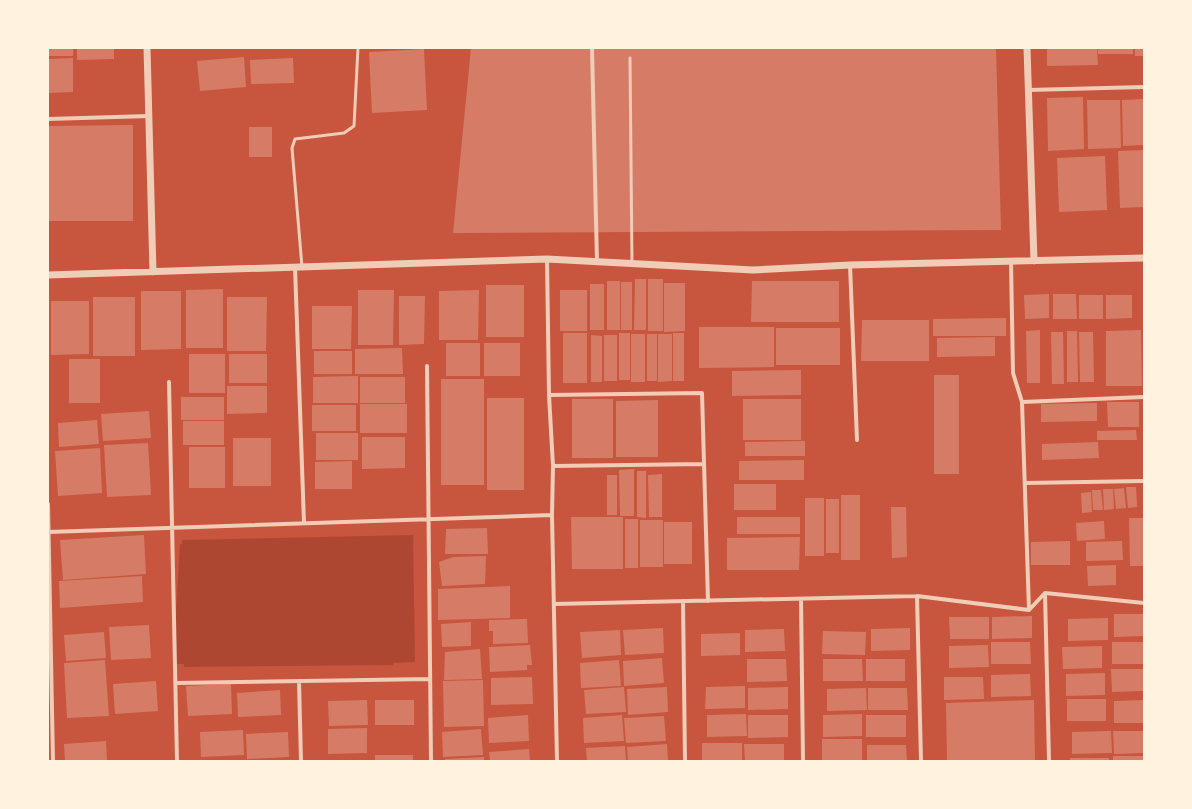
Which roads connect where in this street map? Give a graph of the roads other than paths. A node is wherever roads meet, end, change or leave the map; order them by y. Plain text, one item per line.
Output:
1 (147, 48) edge
2 (358, 48) edge
3 (592, 48) edge
4 (1027, 48) edge
5 (630, 58) dead end
6 (1144, 87) edge
7 (1028, 90) junction
8 (149, 116) junction
9 (48, 119) edge
10 (1144, 258) edge
11 (547, 259) junction
12 (597, 262) junction
13 (1011, 262) junction
14 (1034, 262) junction
15 (632, 264) junction
16 (850, 265) junction
17 (298, 267) junction
18 (153, 272) junction
19 (48, 275) edge
20 (427, 366) dead end
21 (169, 382) dead end
22 (549, 395) junction
23 (1144, 397) edge
24 (1022, 402) junction
25 (857, 440) dead end
26 (704, 464) junction
27 (553, 466) junction
28 (1144, 482) edge
29 (1025, 483) junction
30 (48, 504) edge
31 (552, 515) junction
32 (428, 519) junction
33 (304, 523) junction
34 (172, 528) junction
35 (48, 532) edge
36 (1045, 593) junction
37 (917, 596) junction
38 (801, 599) junction
39 (683, 601) junction
40 (708, 601) junction
41 (554, 604) junction
42 (1144, 604) edge
43 (1029, 610) junction
44 (430, 679) junction
45 (299, 681) junction
46 (176, 683) junction
47 (53, 761) edge
48 (177, 761) edge
49 (301, 761) edge
50 (430, 761) edge
51 (557, 761) edge
52 (685, 761) edge
53 (803, 761) edge
54 (921, 761) edge
55 (1049, 761) edge

1 - 8 street
2 - 17 lane
3 - 12 street
4 - 7 street
5 - 15 lane
6 - 7 street
7 - 14 street
8 - 9 street
8 - 18 street
10 - 14 street
11 - 12 street
11 - 17 street
11 - 22 street
12 - 15 street
13 - 14 street
13 - 16 street
13 - 24 street
15 - 16 street
16 - 25 street
17 - 18 street
17 - 33 street
18 - 19 street
20 - 32 street
21 - 34 street
22 - 26 street
22 - 27 street
23 - 24 street
24 - 29 street
26 - 27 street
26 - 40 street
27 - 31 street
28 - 29 street
29 - 43 street
30 - 35 street
31 - 32 street
31 - 41 street
32 - 33 street
32 - 44 street
33 - 34 street
34 - 35 street
34 - 46 street
35 - 47 street
36 - 42 street
36 - 43 street
36 - 55 street
37 - 38 street
37 - 43 street
37 - 54 street
38 - 40 street
38 - 53 street
39 - 40 street
39 - 41 street
39 - 52 street
41 - 51 street
44 - 45 street
44 - 50 street
45 - 46 street
45 - 49 street
46 - 48 street

